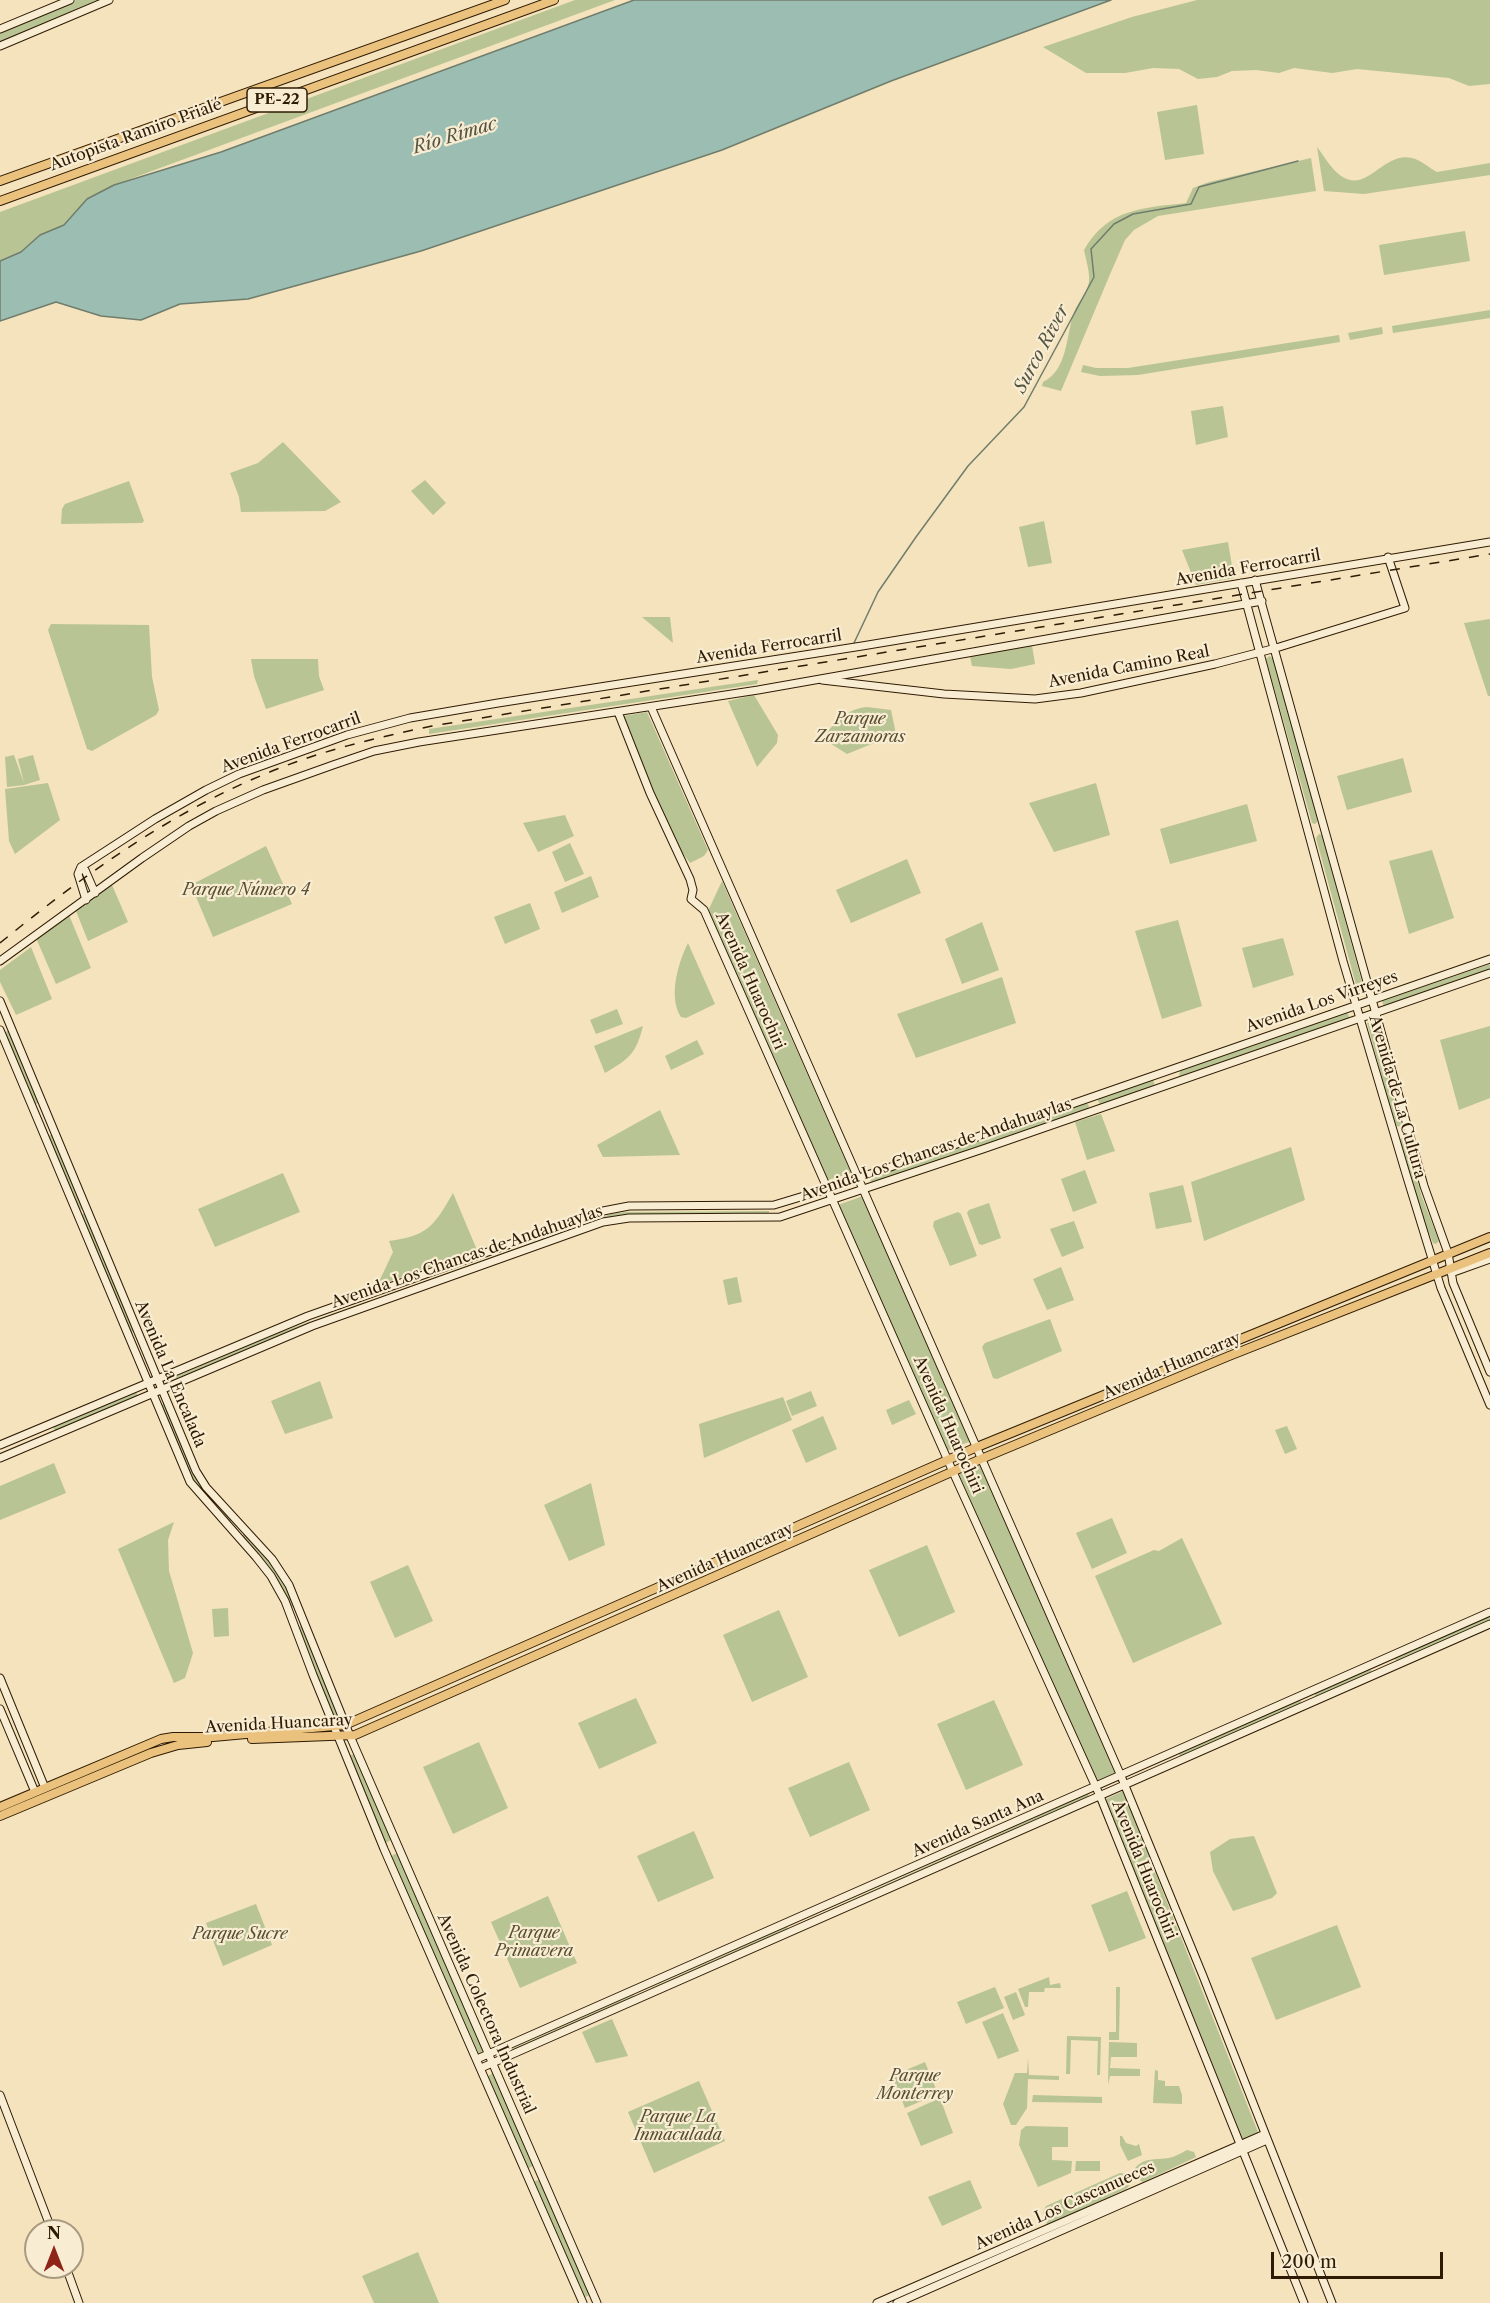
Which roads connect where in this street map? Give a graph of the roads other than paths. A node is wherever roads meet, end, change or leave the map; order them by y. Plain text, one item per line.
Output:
1 (70, 0) edge
2 (109, 0) edge
3 (505, 0) edge
4 (554, 0) edge
5 (0, 29) edge
6 (0, 46) edge
7 (0, 181) edge
8 (0, 201) edge
9 (1490, 542) edge
10 (1388, 557) junction
11 (1255, 580) junction
12 (1241, 583) junction
13 (1262, 601) junction
14 (1247, 604) junction
15 (1276, 648) junction
16 (1260, 652) junction
17 (816, 679) junction
18 (651, 707) junction
19 (618, 712) junction
20 (81, 867) junction
21 (95, 893) junction
22 (86, 900) junction
23 (1490, 959) edge
24 (0, 961) edge
25 (1490, 972) edge
26 (1372, 999) junction
27 (0, 1001) edge
28 (1356, 1004) junction
29 (1375, 1012) junction
30 (1360, 1018) junction
31 (0, 1030) edge
32 (1162, 1072) joint
33 (1165, 1084) joint
34 (858, 1178) junction
35 (827, 1189) junction
36 (863, 1190) junction
37 (832, 1200) junction
38 (1490, 1237) edge
39 (1448, 1253) junction
40 (1490, 1253) edge
41 (1433, 1259) junction
42 (1490, 1259) edge
43 (1451, 1271) junction
44 (1437, 1274) junction
45 (1490, 1372) edge
46 (158, 1379) junction
47 (148, 1383) junction
48 (162, 1389) junction
49 (152, 1394) junction
50 (1490, 1405) edge
51 (0, 1446) edge
52 (977, 1447) junction
53 (0, 1458) edge
54 (981, 1459) junction
55 (948, 1460) junction
56 (953, 1472) junction
57 (1490, 1612) edge
58 (1490, 1624) edge
59 (0, 1678) edge
60 (0, 1709) edge
61 (345, 1725) junction
62 (334, 1727) junction
63 (338, 1736) junction
64 (350, 1736) junction
65 (1120, 1776) junction
66 (1124, 1785) junction
67 (1096, 1787) junction
68 (45, 1788) junction
69 (35, 1792) junction
70 (1100, 1796) junction
71 (0, 1807) edge
72 (0, 1816) edge
73 (489, 2054) junction
74 (477, 2059) junction
75 (492, 2063) junction
76 (480, 2068) junction
77 (0, 2095) edge
78 (1267, 2140) junction
79 (1243, 2151) junction
80 (47, 2219) edge
81 (70, 2279) edge
82 (79, 2303) edge
83 (583, 2303) edge
84 (597, 2303) edge
85 (877, 2303) edge
86 (897, 2303) edge
87 (1304, 2303) edge
88 (1332, 2303) edge

1 - 5 street
2 - 6 street
3 - 7 highway, Autopista Ramiro Prialé / PE-22
4 - 8 highway, Autopista Ramiro Prialé / PE-22
9 - 10 street, Avenida Ferrocarril
10 - 11 street, Avenida Ferrocarril
10 - 15 street, Avenida Camino Real
11 - 12 street, Avenida Ferrocarril
11 - 13 street, Avenida de La Cultura
12 - 14 street, Avenida de La Cultura
12 - 20 street, Avenida Ferrocarril
13 - 14 street
13 - 15 street, Avenida de La Cultura
14 - 16 street, Avenida de La Cultura
14 - 17 street
15 - 16 street, Avenida Camino Real
15 - 26 street, Avenida de La Cultura
16 - 17 street, Avenida Camino Real
16 - 28 street, Avenida de La Cultura
17 - 18 street
18 - 19 street
18 - 34 street, Avenida Huarochiri
19 - 21 street
19 - 35 street, Avenida Huarochiri
20 - 21 street
20 - 22 street
21 - 22 street
22 - 24 street
23 - 26 street, Avenida Los Virreyes
25 - 29 street, Avenida Los Virreyes
26 - 28 street, Avenida Los Virreyes
26 - 29 street, Avenida de La Cultura
27 - 46 street, Avenida La Encalada
28 - 30 street, Avenida de La Cultura
28 - 32 street, Avenida Los Virreyes
29 - 30 street, Avenida Los Virreyes
29 - 39 street, Avenida de La Cultura
30 - 33 street, Avenida Los Virreyes
30 - 41 street, Avenida de La Cultura
31 - 47 street, Avenida La Encalada
32 - 34 street, Avenida Los Chancas de Andahuaylas
33 - 36 street, Avenida Los Chancas de Andahuaylas
34 - 35 street, Avenida Los Chancas de Andahuaylas
34 - 36 street, Avenida Huarochiri
35 - 37 street, Avenida Huarochiri
35 - 46 street, Avenida Los Chancas de Andahuaylas
36 - 37 street, Avenida Los Chancas de Andahuaylas
36 - 52 street, Avenida Huarochiri
37 - 48 street, Avenida Los Chancas de Andahuaylas
37 - 55 street, Avenida Huarochiri
38 - 39 main road, Avenida Huancaray
39 - 41 main road, Avenida Huancaray
39 - 43 street, Avenida de La Cultura
40 - 43 main road, Avenida Huancaray
41 - 44 street, Avenida de La Cultura
41 - 52 main road, Avenida Huancaray
42 - 43 street
43 - 44 main road, Avenida Huancaray
43 - 45 street, Avenida de La Cultura
44 - 50 street, Avenida de La Cultura
44 - 54 main road, Avenida Huancaray
46 - 47 street, Avenida Los Chancas de Andahuaylas
46 - 48 street, Avenida La Encalada
47 - 49 street, Avenida La Encalada
47 - 51 street, Avenida Los Chancas de Andahuaylas
48 - 49 street, Avenida Los Chancas de Andahuaylas
48 - 61 street, Avenida La Encalada
49 - 53 street, Avenida Los Chancas de Andahuaylas
49 - 62 street, Avenida La Encalada
52 - 54 street, Avenida Huarochiri
52 - 55 main road, Avenida Huancaray
54 - 56 main road, Avenida Huancaray
54 - 65 street, Avenida Huarochiri
55 - 56 street, Avenida Huarochiri
55 - 61 main road, Avenida Huancaray
56 - 64 main road, Avenida Huancaray
56 - 67 street, Avenida Huarochiri
57 - 65 street, Avenida Santa Ana
58 - 66 street, Avenida Santa Ana
59 - 68 street
60 - 69 street
61 - 62 main road, Avenida Huancaray
61 - 64 street, Avenida La Encalada
62 - 63 street, Avenida La Encalada
62 - 68 main road, Avenida Huancaray
63 - 64 main road, Avenida Huancaray
63 - 72 main road, Avenida Huancaray
63 - 74 street, Avenida Colectora Industrial
64 - 73 street, Avenida Colectora Industrial
65 - 66 street, Avenida Huarochiri
65 - 67 street, Avenida Santa Ana
66 - 70 street, Avenida Santa Ana
66 - 78 street, Avenida Huarochiri
67 - 70 street, Avenida Huarochiri
67 - 73 street, Avenida Santa Ana
68 - 69 main road, Avenida Huancaray
69 - 71 main road, Avenida Huancaray
70 - 75 street, Avenida Santa Ana
70 - 79 street, Avenida Huarochiri
73 - 74 street, Avenida Santa Ana
73 - 75 street, Avenida Colectora Industrial
74 - 76 street, Avenida Colectora Industrial
75 - 76 street, Avenida Santa Ana
75 - 84 street, Avenida Colectora Industrial
76 - 83 street, Avenida Colectora Industrial
77 - 80 street
78 - 79 street, Avenida Los Cascanueces
78 - 88 street, Avenida Huarochiri
79 - 85 street, Avenida Los Cascanueces
79 - 86 street, Avenida Los Cascanueces
79 - 87 street, Avenida Huarochiri
81 - 82 street

